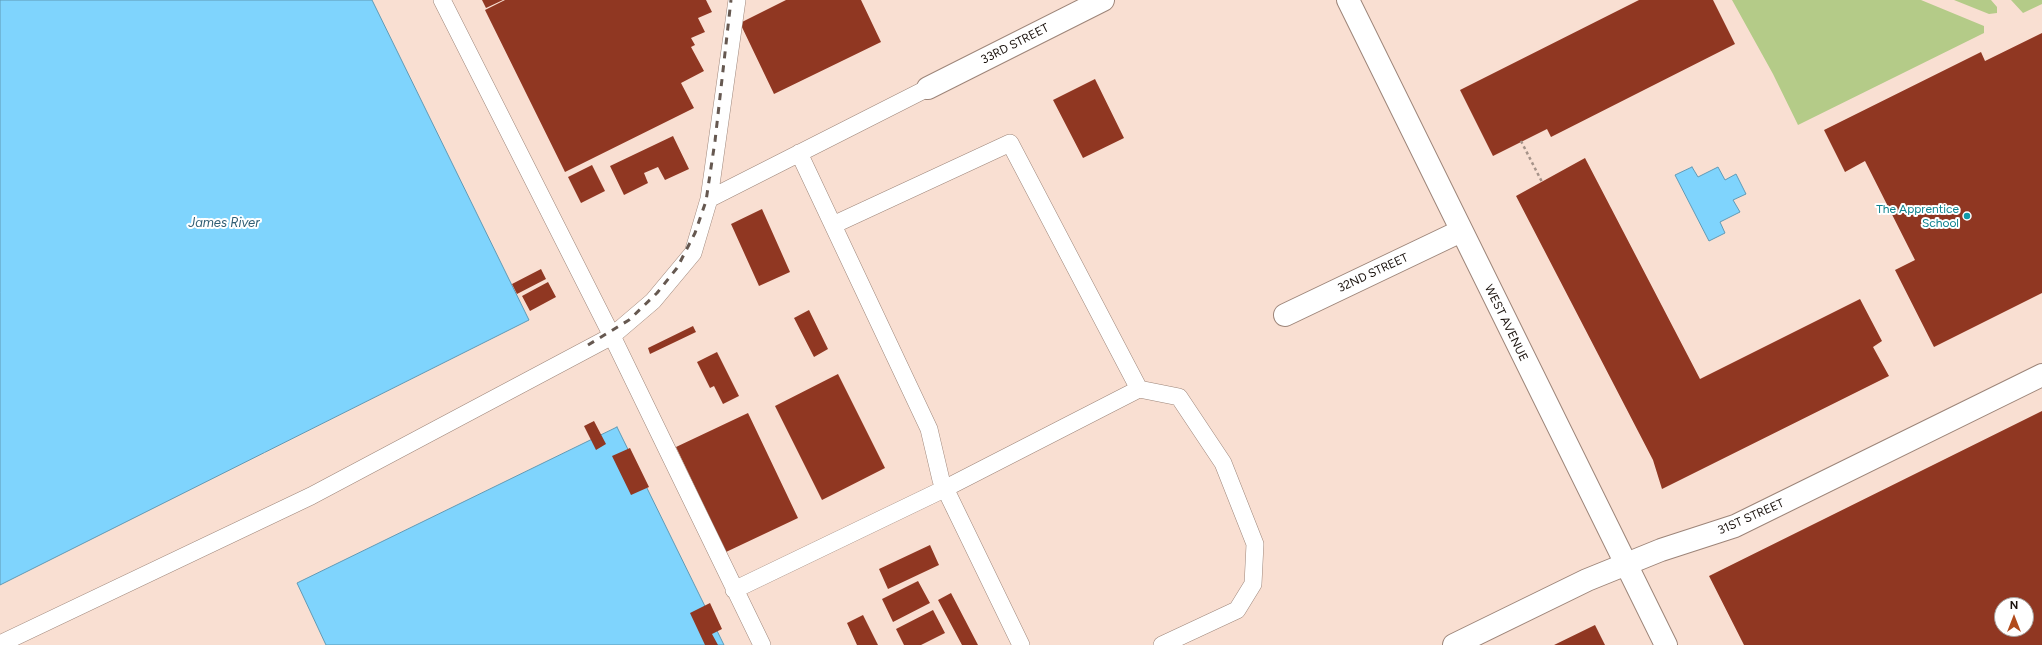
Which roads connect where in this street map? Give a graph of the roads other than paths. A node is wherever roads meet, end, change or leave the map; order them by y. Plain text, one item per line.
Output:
1 (442, 0) edge
2 (737, 0) edge
3 (1103, 0) edge
4 (1348, 0) edge
5 (928, 88) joint
6 (800, 153) junction
7 (710, 199) junction
8 (833, 225) junction
9 (1461, 231) junction
10 (1285, 315) dead end
11 (612, 336) junction
12 (2042, 375) edge
13 (1139, 389) junction
14 (944, 489) junction
15 (1626, 564) junction
16 (734, 590) junction
17 (0, 644) edge
18 (762, 645) edge
19 (1021, 645) edge
20 (1162, 645) edge
21 (1454, 645) edge
22 (1666, 645) edge

1 - 11 lane
2 - 7 lane
3 - 5 street, 33RD STREET
4 - 9 street, WEST AVENUE
5 - 6 lane
6 - 7 lane
6 - 8 lane
7 - 11 lane
8 - 13 lane
8 - 14 lane
9 - 10 street, 32ND STREET
9 - 15 street, WEST AVENUE
11 - 16 lane
11 - 17 lane
12 - 15 street, 31ST STREET
13 - 14 lane
13 - 20 lane
14 - 16 lane
14 - 19 lane
15 - 21 street, 31ST STREET
15 - 22 street, WEST AVENUE
16 - 18 lane

